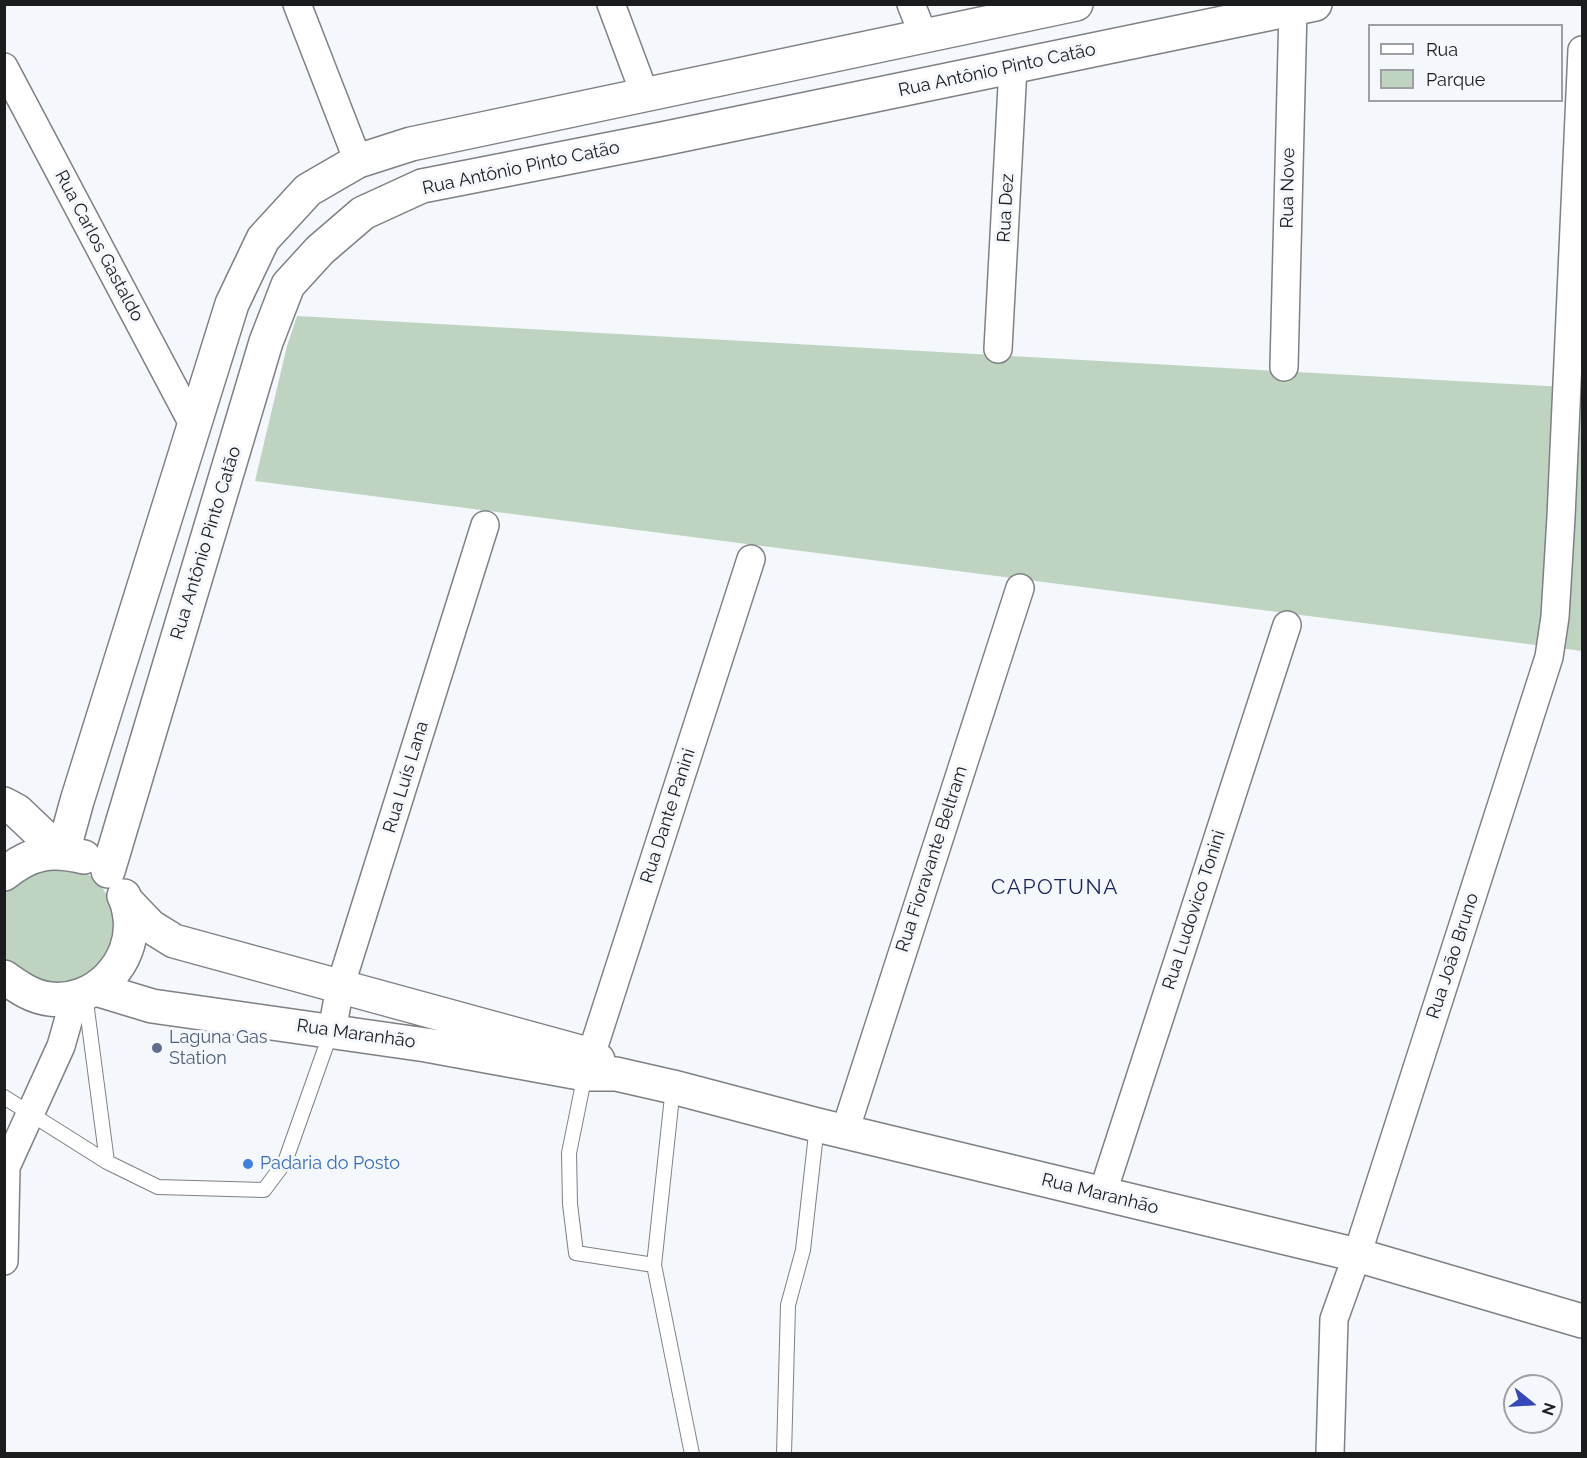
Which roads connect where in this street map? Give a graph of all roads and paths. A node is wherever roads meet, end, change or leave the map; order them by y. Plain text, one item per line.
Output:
1 (297, 4) edge
2 (611, 4) edge
3 (911, 4) edge
4 (1076, 4) edge
5 (1304, 7) edge
6 (1229, 12) edge
7 (924, 37) junction
8 (1582, 50) edge
9 (4, 66) edge
10 (1013, 67) junction
11 (645, 95) junction
12 (611, 149) junction
13 (358, 161) junction
14 (1578, 262) edge
15 (999, 349) dead end
16 (1284, 367) dead end
17 (194, 426) junction
18 (485, 525) dead end
19 (751, 559) dead end
20 (1020, 588) dead end
21 (1287, 625) dead end
22 (4, 804) edge
23 (61, 852) junction
24 (108, 871) junction
25 (4, 874) edge
26 (128, 903) junction
27 (4, 977) edge
28 (340, 987) junction
29 (85, 994) junction
30 (332, 1031) junction
31 (597, 1068) junction
32 (673, 1087) junction
33 (4, 1097) edge
34 (32, 1113) junction
35 (831, 1128) junction
36 (5, 1157) edge
37 (107, 1162) junction
38 (1102, 1195) junction
39 (1357, 1256) junction
40 (4, 1261) edge
41 (654, 1265) junction
42 (1582, 1321) edge
43 (692, 1454) edge
44 (784, 1454) edge
45 (1330, 1454) edge

1 - 13 street
2 - 11 street
3 - 7 street
4 - 7 main road
5 - 6 main road, Rua Antônio Pinto Catão
5 - 16 street, Rua Nove
6 - 10 main road, Rua Antônio Pinto Catão
7 - 11 main road
8 - 14 street, Rua João Bruno
9 - 17 street, Rua Carlos Gastaldo
10 - 12 main road, Rua Antônio Pinto Catão
10 - 15 street, Rua Dez
11 - 12 main road
11 - 13 main road
12 - 24 main road, Rua Antônio Pinto Catão
13 - 17 main road
14 - 39 street, Rua João Bruno
17 - 23 main road
18 - 28 street, Rua Luís Lana
19 - 31 street, Rua Dante Panini
20 - 35 street, Rua Fioravante Beltram
21 - 38 street, Rua Ludovico Tonini
22 - 23 main road, Rua Maranhão
23 - 24 main road, Rua Maranhão
23 - 25 main road, Rua Maranhão
24 - 26 main road, Rua Maranhão
26 - 28 main road, Rua Maranhão
26 - 29 main road, Rua Maranhão
27 - 29 main road, Rua Maranhão
28 - 30 street, Rua Luís Lana
28 - 31 main road, Rua Maranhão
29 - 30 main road, Rua Maranhão
29 - 34 street
29 - 37 lane
30 - 31 main road, Rua Maranhão
30 - 37 lane
31 - 32 main road, Rua Maranhão
31 - 41 lane
32 - 35 main road, Rua Maranhão
32 - 41 lane
33 - 34 lane
34 - 36 street
34 - 37 lane
35 - 38 main road, Rua Maranhão
35 - 44 lane
36 - 40 street
38 - 39 main road, Rua Maranhão
39 - 42 main road, Rua Maranhão
39 - 45 street, Rua João Bruno
41 - 43 lane

